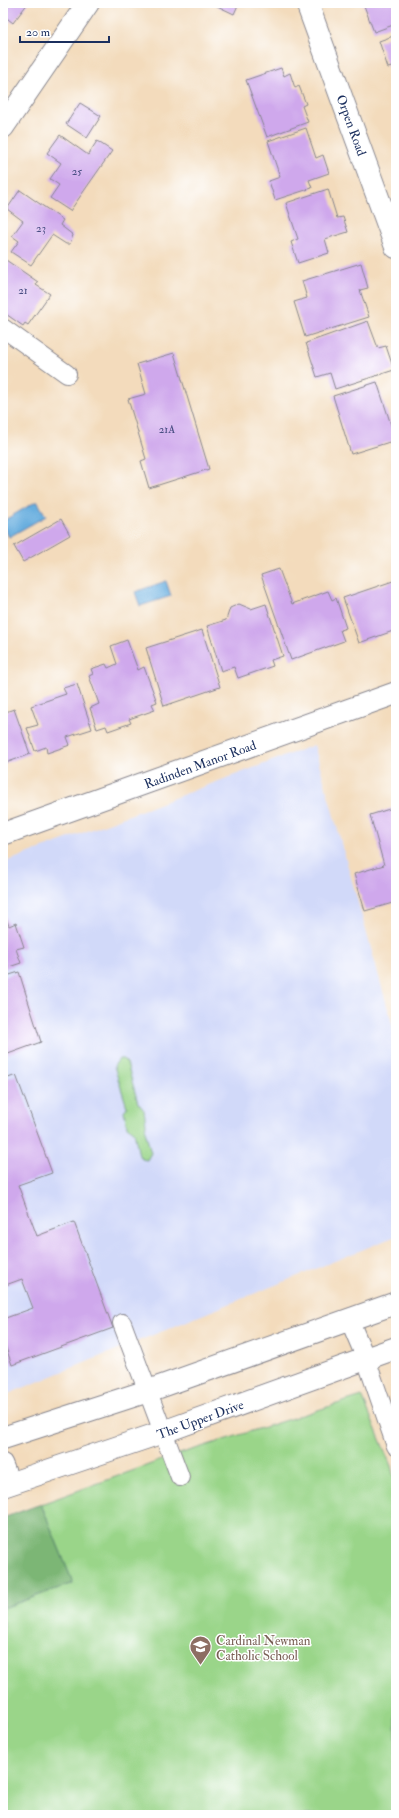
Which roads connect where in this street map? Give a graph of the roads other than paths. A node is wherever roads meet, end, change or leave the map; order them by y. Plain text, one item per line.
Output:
1 (88, 3) edge
2 (307, 3) edge
3 (3, 127) edge
4 (396, 246) edge
5 (3, 328) edge
6 (67, 374) dead end
7 (396, 693) edge
8 (3, 834) edge
9 (396, 1303) edge
10 (349, 1319) junction
11 (122, 1323) dead end
12 (396, 1348) edge
13 (366, 1359) junction
14 (148, 1391) junction
15 (163, 1432) junction
16 (394, 1434) edge
17 (3, 1438) edge
18 (180, 1477) dead end
19 (6, 1478) edge

1 - 3 street
2 - 4 street, Orpen Road
5 - 6 lane
7 - 8 street, Radinden Manor Road
9 - 10 street
10 - 13 lane
10 - 14 street
11 - 14 lane
12 - 13 street, The Upper Drive
13 - 15 street, The Upper Drive
13 - 16 lane
14 - 15 lane
14 - 17 street
15 - 18 lane
15 - 19 street, The Upper Drive

